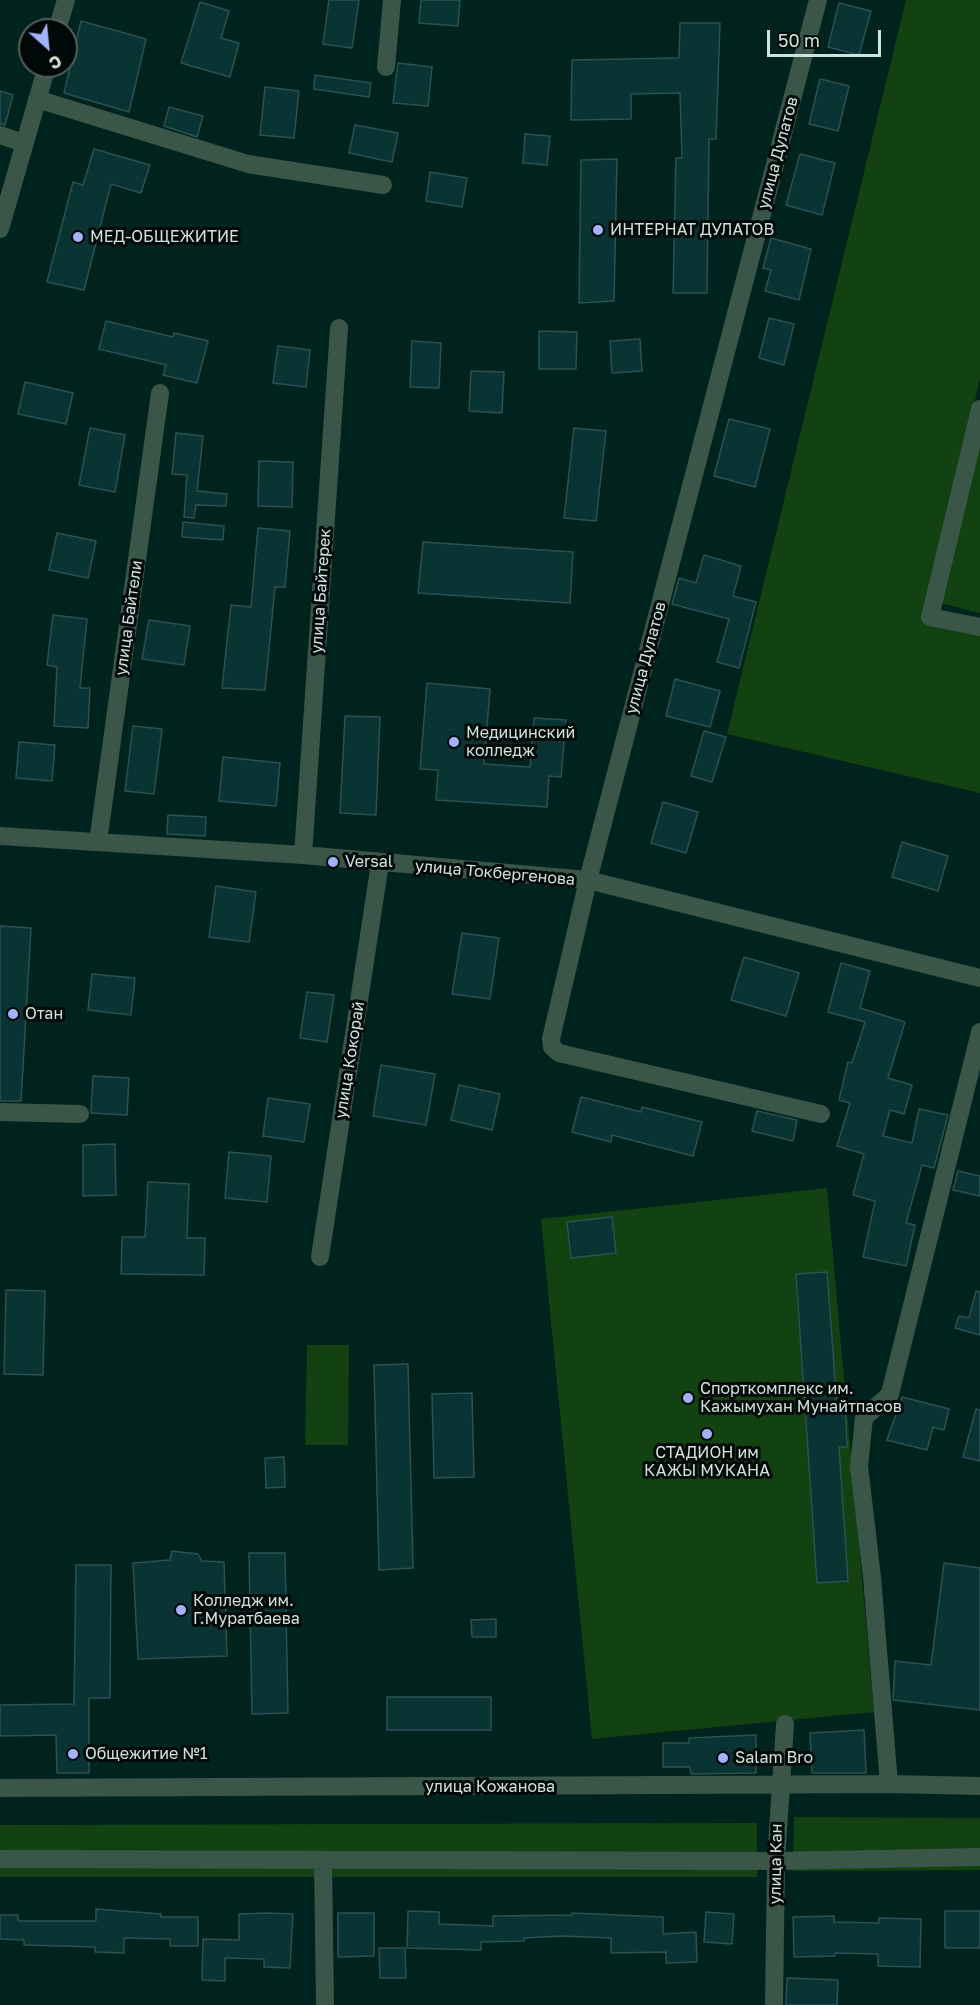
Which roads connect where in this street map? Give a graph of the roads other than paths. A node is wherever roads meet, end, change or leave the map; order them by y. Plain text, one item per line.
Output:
1 (66, 0) edge
2 (392, 0) edge
3 (818, 0) edge
4 (61, 18) edge
5 (386, 67) dead end
6 (43, 78) edge
7 (37, 99) junction
8 (0, 135) edge
9 (24, 143) junction
10 (383, 185) dead end
11 (0, 229) edge
12 (339, 328) dead end
13 (160, 393) dead end
14 (980, 409) edge
15 (980, 627) edge
16 (0, 836) edge
17 (98, 842) junction
18 (303, 855) junction
19 (380, 863) junction
20 (588, 880) junction
21 (980, 978) edge
22 (980, 1032) edge
23 (0, 1112) edge
24 (80, 1114) dead end
25 (821, 1114) dead end
26 (320, 1257) dead end
27 (785, 1724) dead end
28 (889, 1784) junction
29 (778, 1786) junction
30 (980, 1786) edge
31 (0, 1788) edge
32 (980, 1857) edge
33 (0, 1859) edge
34 (776, 1861) junction
35 (323, 1862) junction
36 (325, 2005) edge
37 (774, 2005) edge

1 - 4 street
2 - 5 street
3 - 20 street, улица Дулатов
6 - 7 street
7 - 9 street
7 - 10 street
8 - 9 street
9 - 11 street
12 - 18 street, улица Байтерек
13 - 17 street, улица Байтели
14 - 15 street
16 - 17 street, улица Токбергенова
17 - 18 street, улица Токбергенова
18 - 19 street, улица Токбергенова
19 - 20 street, улица Токбергенова
19 - 26 street, улица Кокорай
20 - 21 street, улица Токбергенова
20 - 25 street, улица Дулатов
22 - 28 street
23 - 24 street
27 - 29 street, улица Кан
28 - 29 street, улица Кожанова
28 - 30 street, улица Кожанова
29 - 31 street, улица Кожанова
29 - 34 street, улица Кан
32 - 34 street
33 - 35 street
34 - 35 street
34 - 37 street, улица Кан
35 - 36 street

